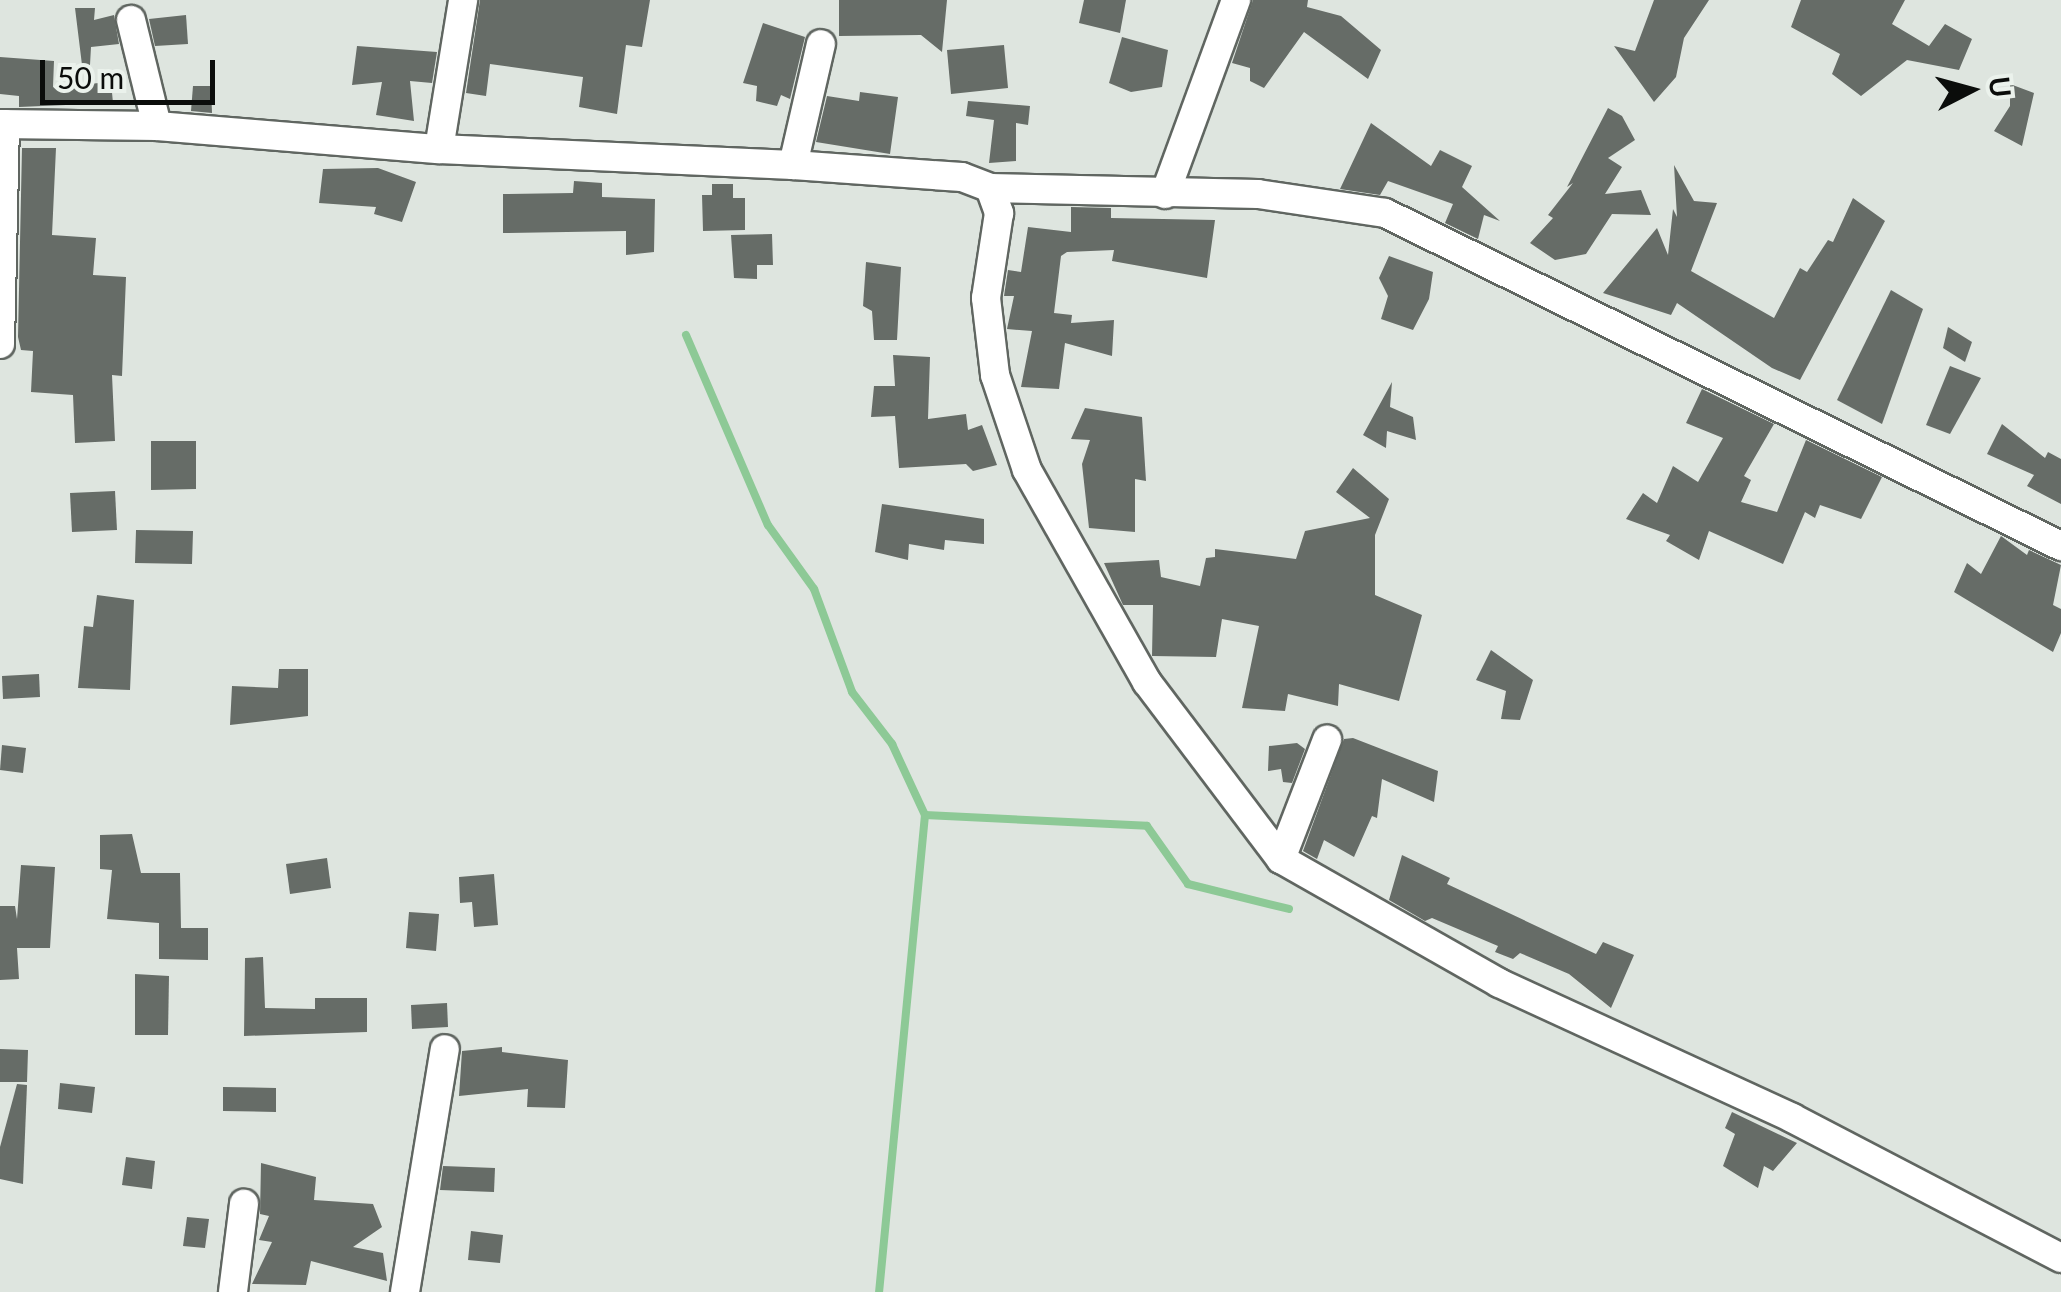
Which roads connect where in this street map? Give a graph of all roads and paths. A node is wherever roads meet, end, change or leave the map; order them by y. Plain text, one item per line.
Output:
1 (463, 0) edge
2 (1236, 0) edge
3 (131, 20) dead end
4 (822, 44) dead end
5 (2, 124) edge
6 (158, 126) junction
7 (439, 149) junction
8 (793, 164) junction
9 (990, 188) junction
10 (1165, 194) junction
11 (0, 344) edge
12 (2061, 546) edge
13 (1327, 740) dead end
14 (1282, 859) junction
15 (445, 1049) dead end
16 (244, 1204) dead end
17 (2061, 1258) edge
18 (234, 1292) edge
19 (405, 1292) edge

1 - 7 street
2 - 10 street
3 - 6 street
4 - 8 street
5 - 6 street
5 - 11 street
6 - 7 street
7 - 8 street
8 - 9 street
9 - 10 street
9 - 14 street
10 - 12 street
13 - 14 street
14 - 17 street
15 - 19 street
16 - 18 street

